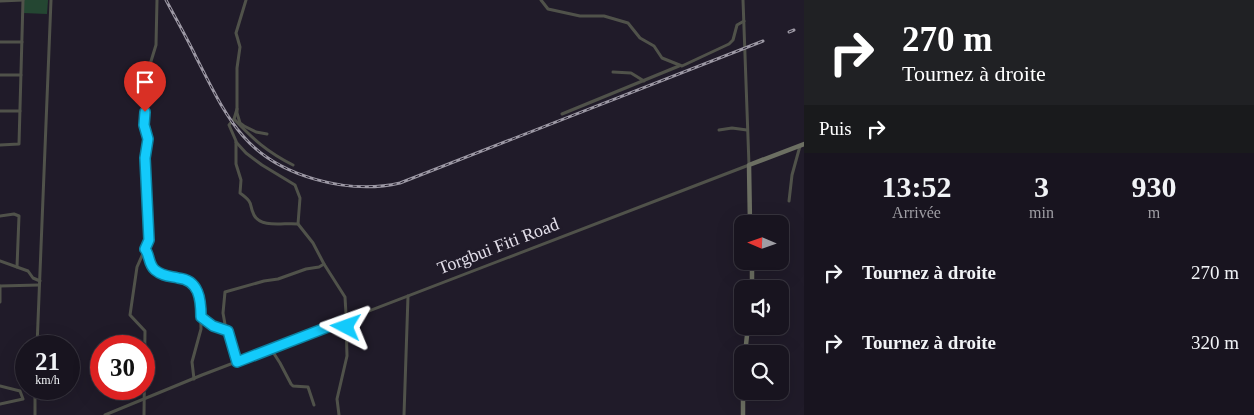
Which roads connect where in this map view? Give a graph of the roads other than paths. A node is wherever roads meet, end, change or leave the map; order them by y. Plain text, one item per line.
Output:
1 (23, 0) edge
2 (51, 0) edge
3 (157, 0) edge
4 (246, 0) edge
5 (540, 0) edge
6 (743, 0) edge
7 (0, 1) edge
8 (744, 21) junction
9 (0, 42) edge
10 (22, 42) junction
11 (680, 66) junction
12 (613, 72) dead end
13 (0, 75) edge
14 (21, 75) junction
15 (644, 81) junction
16 (237, 109) junction
17 (0, 111) edge
18 (20, 111) junction
19 (562, 114) dead end
20 (234, 119) junction
21 (719, 130) dead end
22 (747, 130) junction
23 (267, 134) dead end
24 (236, 141) junction
25 (802, 145) edge
26 (0, 146) edge
27 (748, 164) junction
28 (293, 165) dead end
29 (789, 201) dead end
30 (750, 215) edge
31 (0, 216) edge
32 (298, 224) junction
33 (145, 249) junction
34 (0, 261) edge
35 (324, 264) junction
36 (17, 266) junction
37 (39, 283) junction
38 (0, 286) edge
39 (408, 296) junction
40 (0, 302) edge
41 (201, 317) junction
42 (347, 319) junction
43 (226, 330) junction
44 (37, 335) edge
45 (145, 335) edge
46 (271, 349) junction
47 (237, 362) junction
48 (194, 379) junction
49 (0, 386) edge
50 (155, 395) edge
51 (35, 400) edge
52 (142, 400) edge
53 (145, 400) edge
54 (743, 400) edge
55 (0, 404) edge
56 (314, 405) dead end
57 (35, 415) edge
58 (105, 415) edge
59 (144, 415) edge
60 (339, 415) edge
61 (404, 415) edge
62 (743, 415) edge

1 - 7 street
1 - 10 street
2 - 37 street
3 - 33 street
4 - 16 street
5 - 11 street
6 - 8 street
8 - 11 street
8 - 22 street
9 - 10 street
10 - 14 street
11 - 15 street
12 - 15 street
13 - 14 street
14 - 18 street
15 - 19 street
16 - 20 street
16 - 23 street
17 - 18 street
18 - 26 street
20 - 24 street
20 - 28 street
21 - 22 street
22 - 27 street
24 - 32 street
24 - 32 street
25 - 27 street, Torgbui Fiti Road
25 - 29 street
27 - 30 street
27 - 39 street, Torgbui Fiti Road
31 - 36 street
32 - 35 street
33 - 41 street
33 - 45 street
34 - 36 street
35 - 42 street
35 - 43 street
36 - 37 street
37 - 38 street
37 - 44 street
38 - 40 street
39 - 42 street, Torgbui Fiti Road
39 - 61 street
41 - 43 street
41 - 48 street
42 - 46 street, Torgbui Fiti Road
42 - 60 street
43 - 47 street
46 - 47 street, Torgbui Fiti Road
46 - 56 street
47 - 48 street, Torgbui Fiti Road
48 - 50 street, Torgbui Fiti Road
49 - 55 street
51 - 57 street
52 - 58 street, Torgbui Fiti Road
53 - 59 street
54 - 62 street

